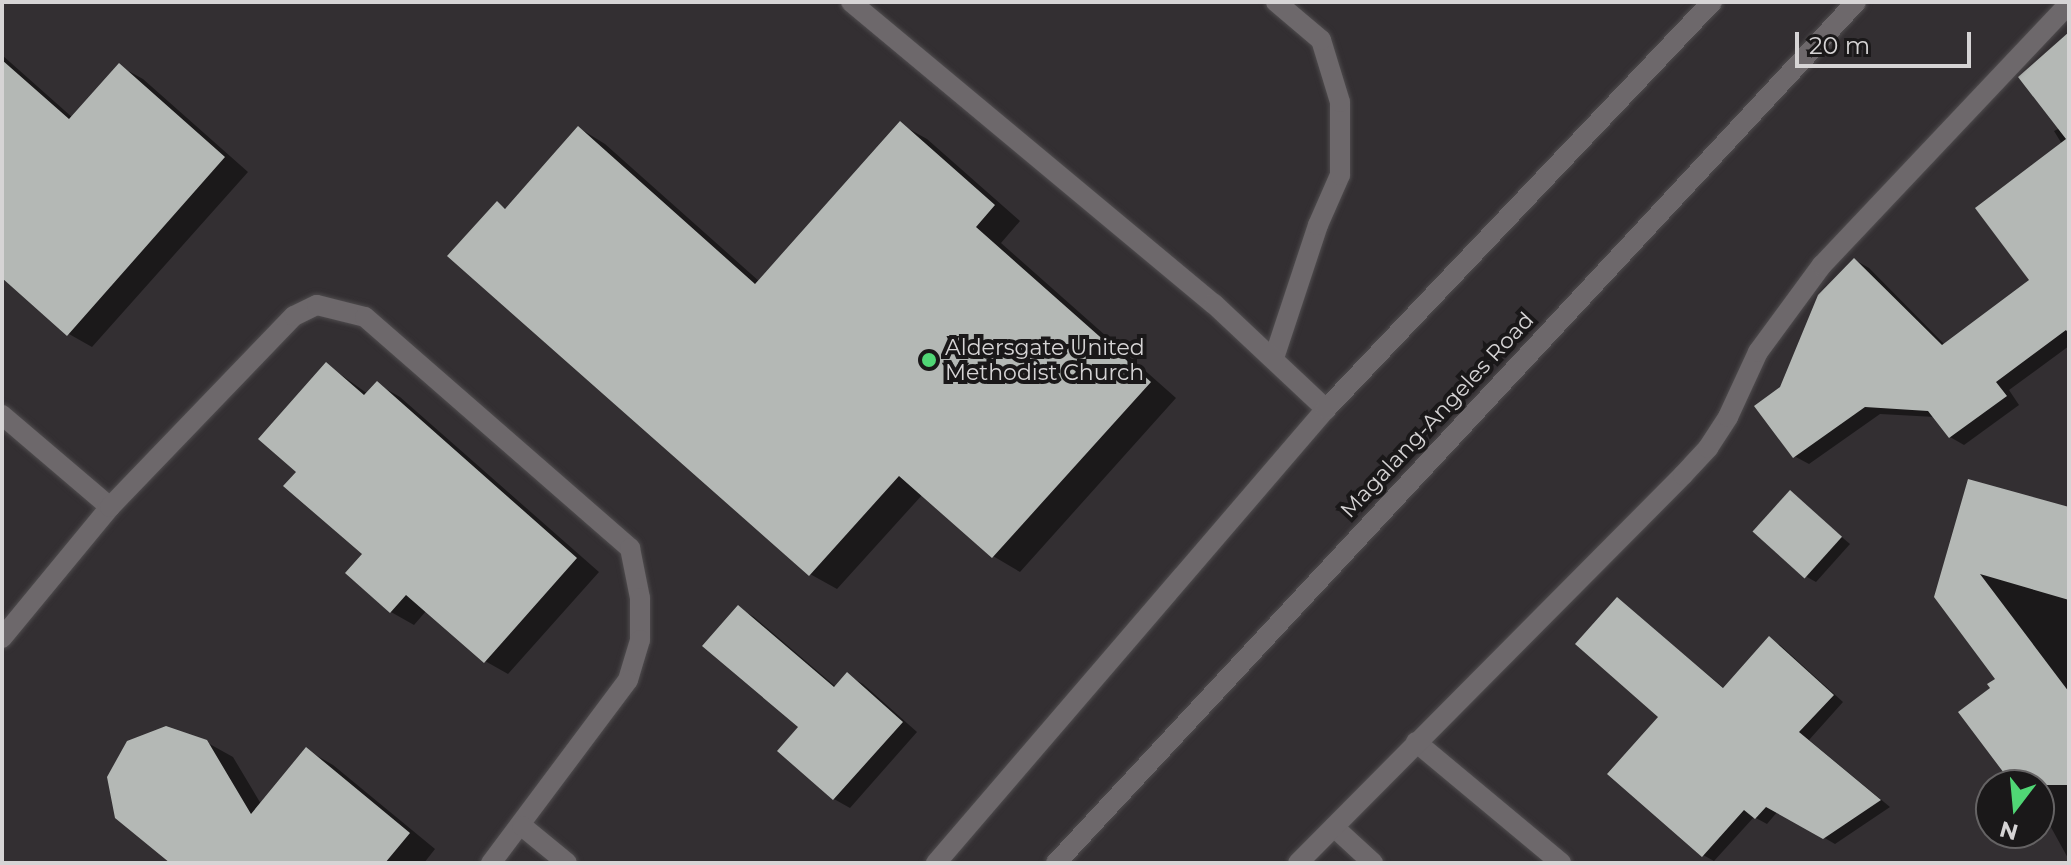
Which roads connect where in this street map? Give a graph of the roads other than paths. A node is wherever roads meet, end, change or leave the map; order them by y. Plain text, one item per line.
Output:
1 (851, 2) edge
2 (1276, 2) edge
3 (1712, 2) edge
4 (1856, 2) edge
5 (2069, 4) edge
6 (1274, 358) junction
7 (1326, 409) junction
8 (2, 415) edge
9 (110, 507) junction
10 (2, 638) edge
11 (1416, 742) junction
12 (522, 826) junction
13 (1334, 827) junction
14 (491, 863) edge
15 (567, 863) edge
16 (936, 863) edge
17 (1056, 863) edge
18 (1298, 863) edge
19 (1373, 863) edge
20 (1561, 863) edge

1 - 6 street
2 - 6 street
3 - 7 street
4 - 17 street, Magalang-Angeles Road
5 - 11 street
6 - 7 street
7 - 16 street
8 - 9 street
9 - 10 street
9 - 12 street
11 - 13 street
11 - 20 street
12 - 14 street
12 - 15 street
13 - 18 street
13 - 19 street

